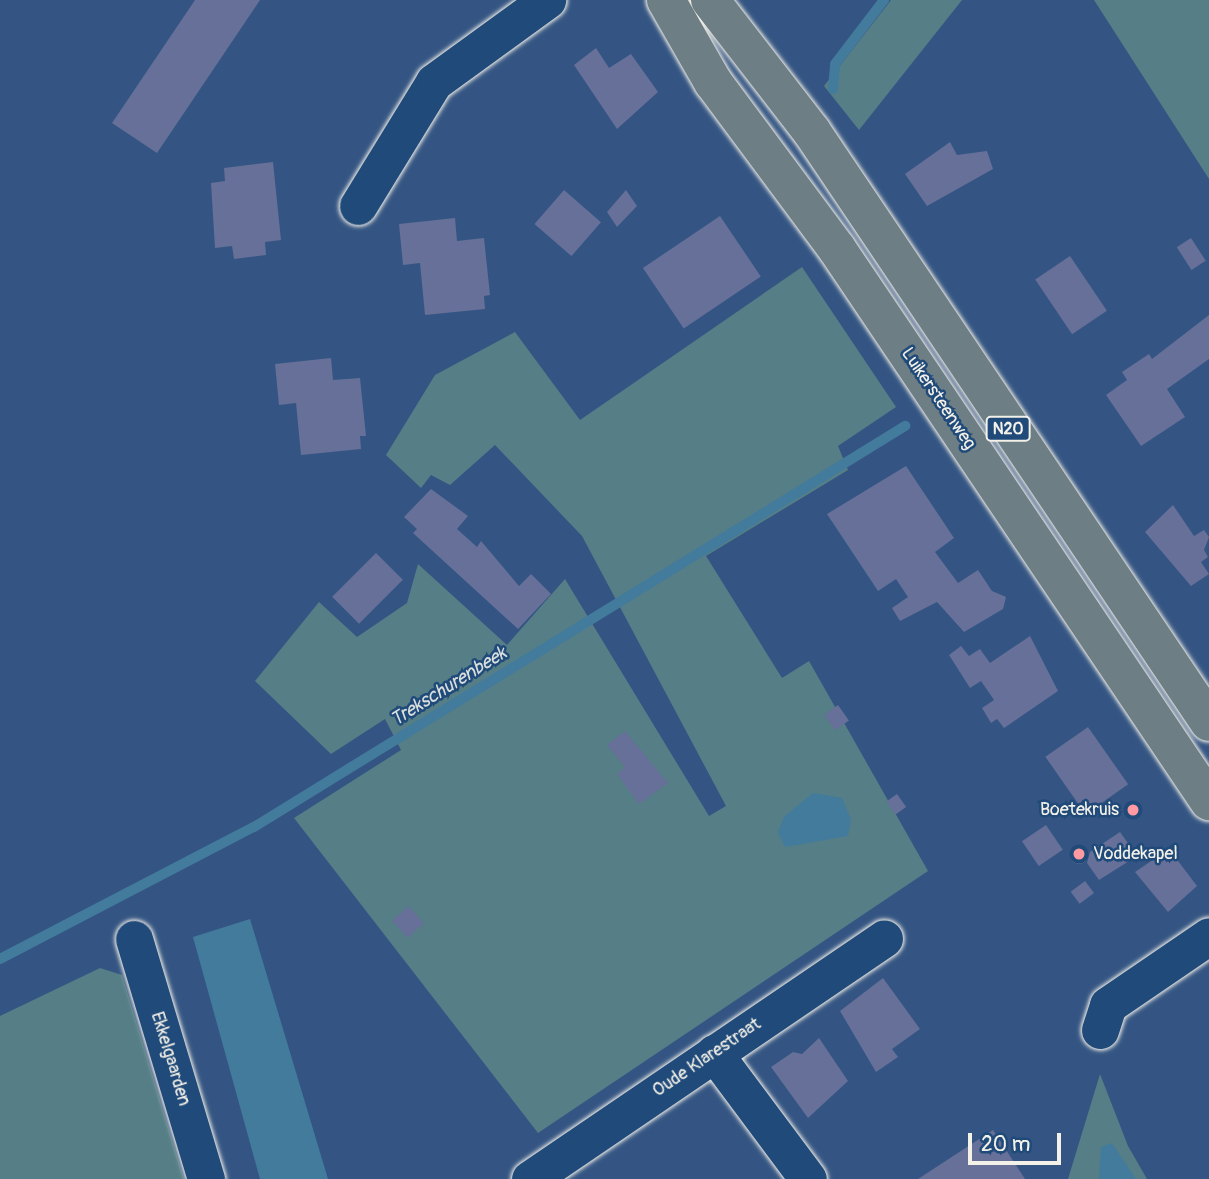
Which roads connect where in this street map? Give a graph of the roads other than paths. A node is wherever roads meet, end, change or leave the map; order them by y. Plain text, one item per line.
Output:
1 (547, 0) edge
2 (666, 0) edge
3 (710, 0) edge
4 (358, 206) dead end
5 (1209, 722) edge
6 (1209, 801) edge
7 (1209, 936) edge
8 (884, 938) dead end
9 (134, 939) dead end
10 (1100, 1030) dead end
11 (715, 1053) junction
12 (206, 1179) edge
13 (530, 1179) edge
14 (808, 1179) edge

1 - 4 street
2 - 6 main road, Luikersteenweg / N20
3 - 5 main road, N20
7 - 10 street
8 - 11 street, Oude Klarestraat
9 - 12 street, Ekkelgaarden
11 - 13 street, Oude Klarestraat
11 - 14 street

